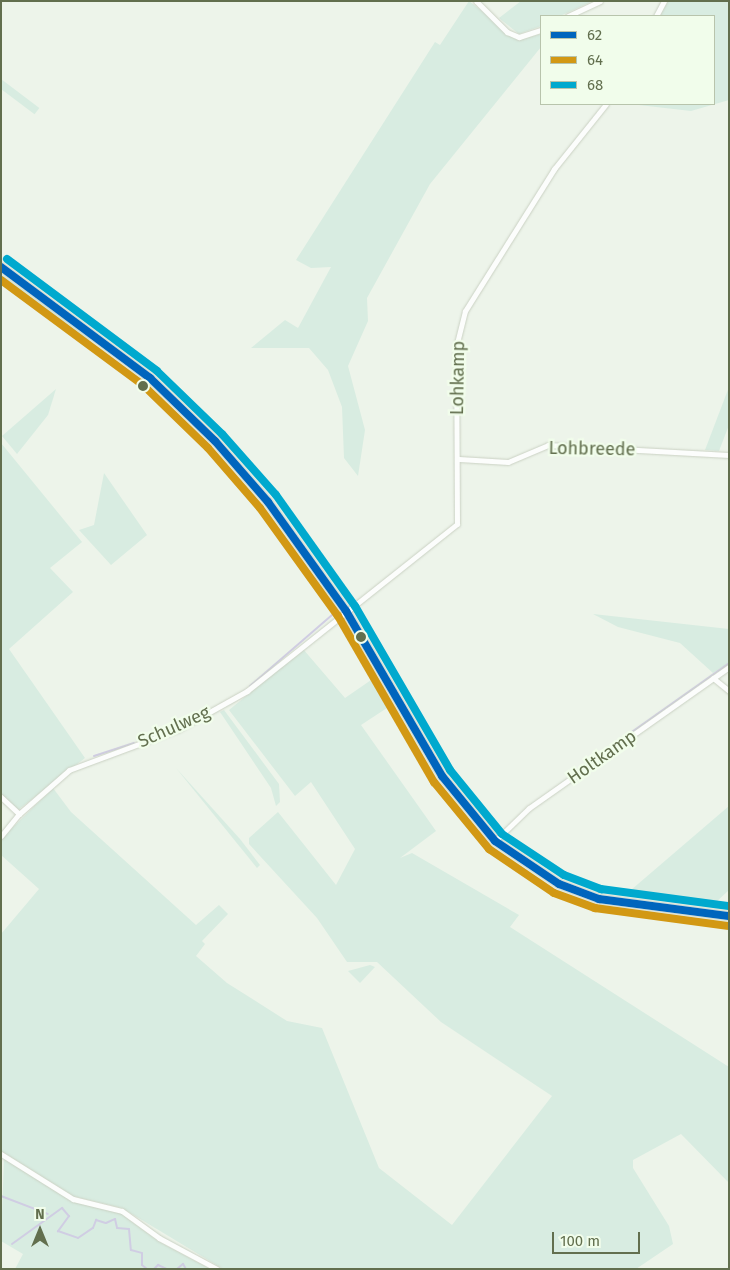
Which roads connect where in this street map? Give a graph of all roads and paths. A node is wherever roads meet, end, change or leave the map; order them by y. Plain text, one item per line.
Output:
1 (476, 1) edge
2 (600, 1) edge
3 (664, 1) edge
4 (570, 15) edge
5 (657, 15) edge
6 (540, 30) edge
7 (605, 105) edge
8 (1, 267) edge
9 (729, 455) edge
10 (459, 458) junction
11 (346, 611) junction
12 (729, 667) edge
13 (713, 678) junction
14 (729, 691) edge
15 (1, 797) edge
16 (19, 814) junction
17 (1, 836) edge
18 (495, 841) junction
19 (729, 916) edge
20 (1, 1154) edge
21 (217, 1269) edge

1 - 6 street
2 - 4 street
3 - 5 street
7 - 10 street, Lohkamp
8 - 11 main road
9 - 10 street, Lohbreede
10 - 11 street, Lohkamp
11 - 16 street, Schulweg
11 - 18 main road
12 - 13 street, Holtkamp
13 - 14 street
13 - 18 street, Holtkamp
15 - 16 street
16 - 17 street, Schulweg
18 - 19 main road
20 - 21 street

